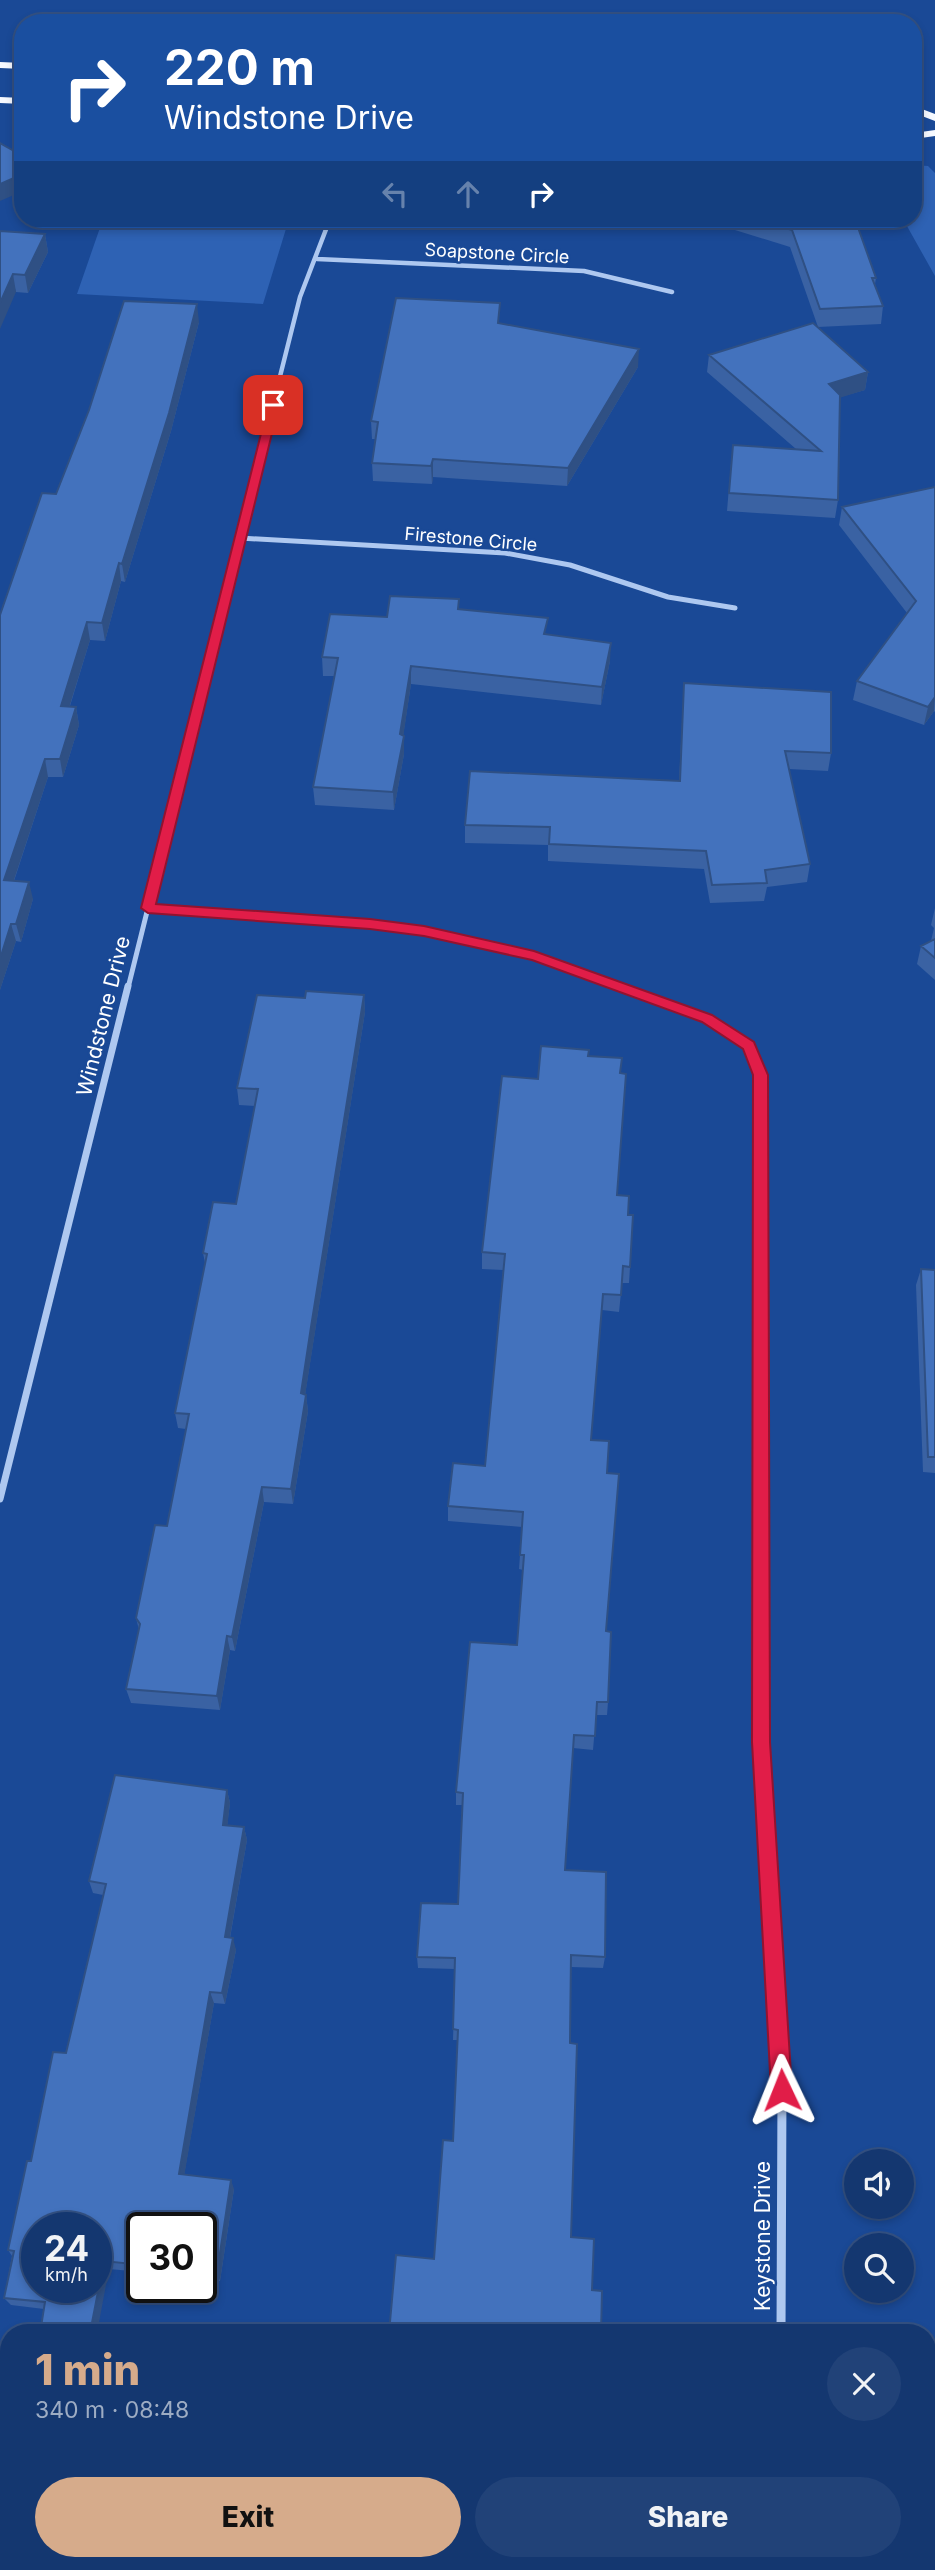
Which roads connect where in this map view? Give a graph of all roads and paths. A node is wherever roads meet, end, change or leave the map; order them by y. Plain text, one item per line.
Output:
1 (327, 228) edge
2 (317, 258) junction
3 (672, 292) dead end
4 (240, 538) junction
5 (735, 608) dead end
6 (148, 908) junction
7 (0, 1499) edge
8 (781, 2324) edge

1 - 2 street, Windstone Drive
2 - 3 street, Soapstone Circle
2 - 4 street, Windstone Drive
4 - 5 street, Firestone Circle
4 - 6 street, Windstone Drive
6 - 7 street, Windstone Drive
6 - 8 street, Keystone Drive

